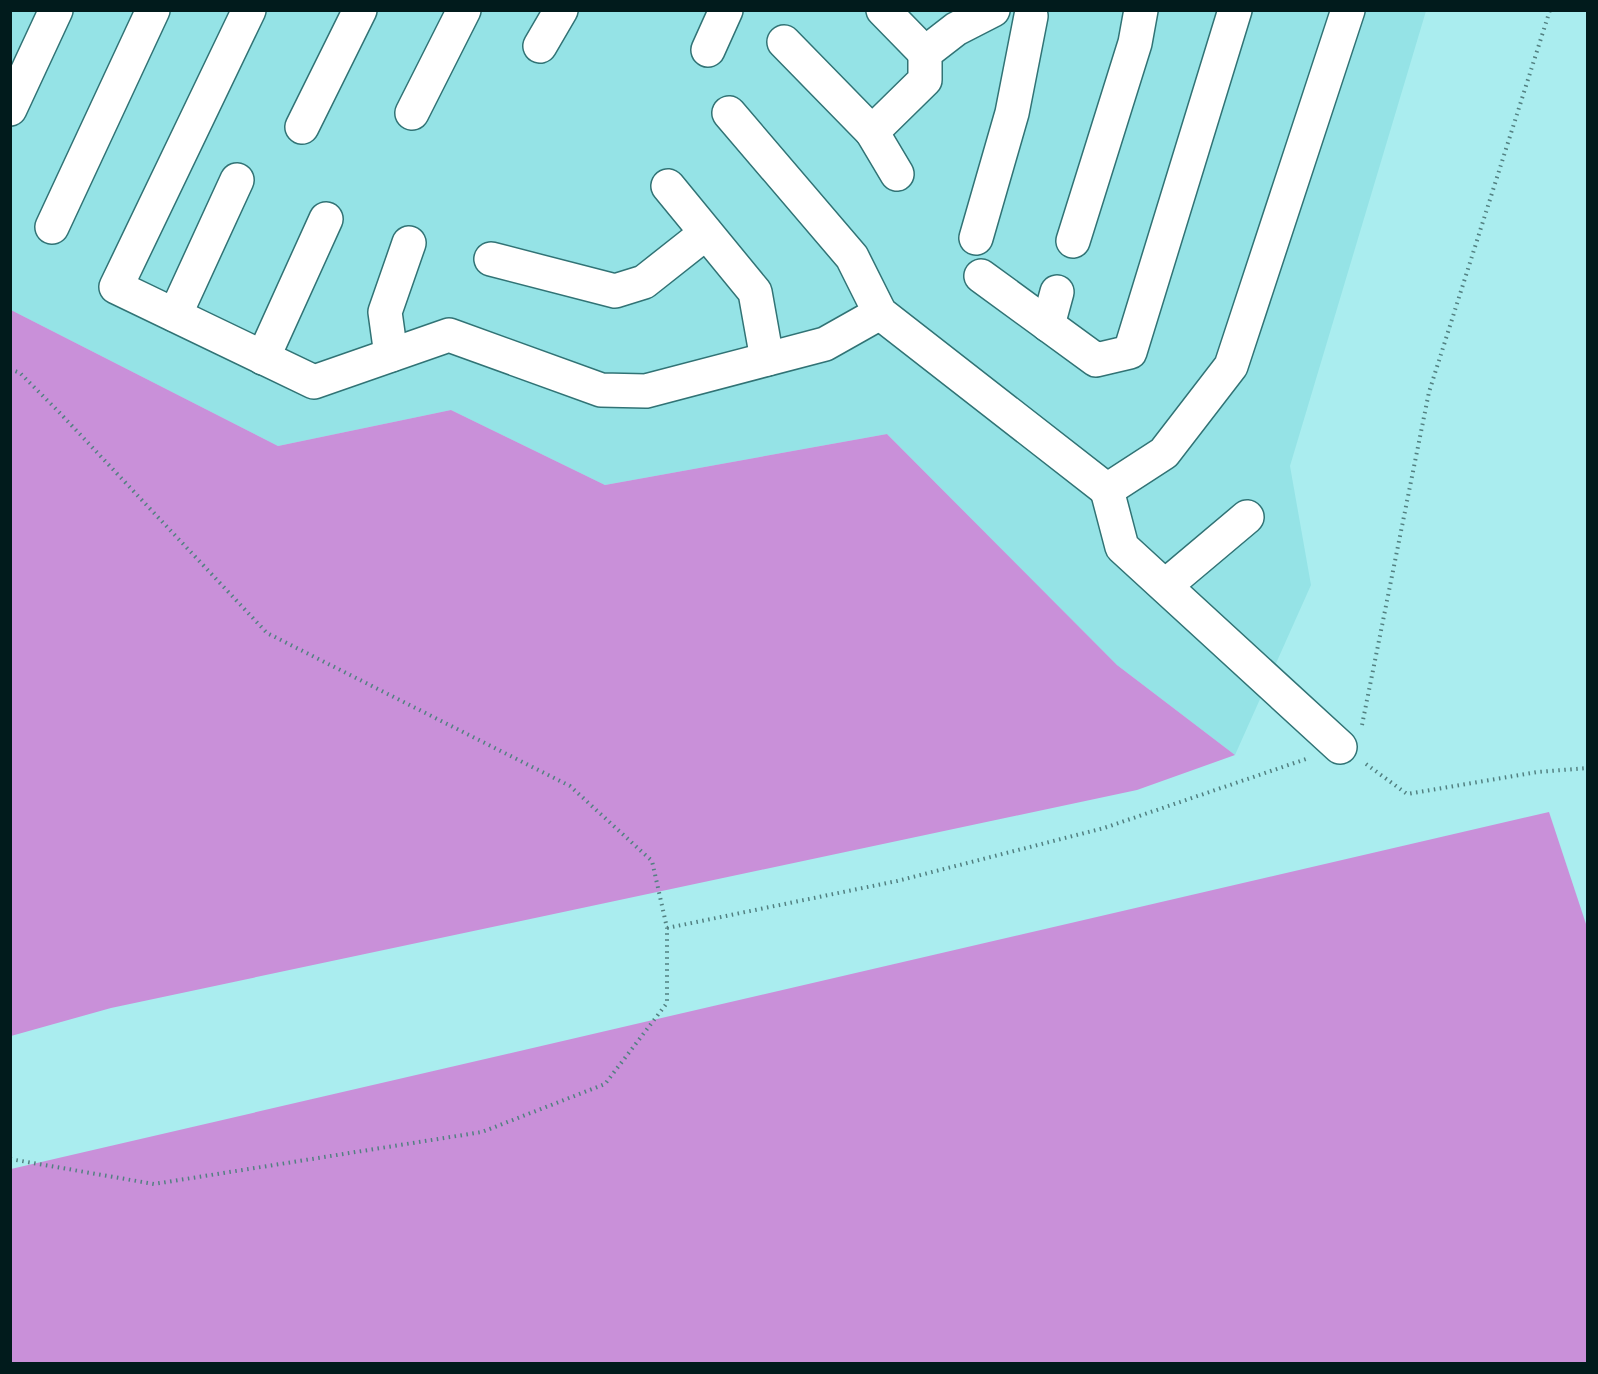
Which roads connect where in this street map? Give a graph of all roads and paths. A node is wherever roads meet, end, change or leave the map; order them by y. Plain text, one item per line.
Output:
1 (56, 10) edge
2 (153, 10) edge
3 (249, 10) edge
4 (360, 10) edge
5 (464, 10) edge
6 (561, 10) edge
7 (726, 10) edge
8 (883, 10) edge
9 (993, 10) edge
10 (1141, 10) edge
11 (1235, 10) edge
12 (1348, 10) edge
13 (1550, 10) edge
14 (1034, 13) edge
15 (784, 42) dead end
16 (540, 46) dead end
17 (708, 50) dead end
18 (925, 53) junction
19 (10, 109) edge
20 (412, 113) dead end
21 (729, 113) dead end
22 (302, 127) dead end
23 (872, 132) junction
24 (897, 174) dead end
25 (237, 180) dead end
26 (668, 186) dead end
27 (326, 219) dead end
28 (52, 226) dead end
29 (706, 233) junction
30 (976, 238) dead end
31 (1073, 241) dead end
32 (409, 243) dead end
33 (491, 259) dead end
34 (981, 276) dead end
35 (1057, 292) dead end
36 (880, 313) junction
37 (175, 315) junction
38 (1048, 325) junction
39 (391, 355) junction
40 (263, 358) junction
41 (767, 359) junction
42 (10, 369) edge
43 (1107, 490) junction
44 (1247, 517) dead end
45 (1165, 586) junction
46 (1348, 752) junction
47 (1587, 768) edge
48 (667, 928) junction
49 (10, 1159) edge

1 - 19 lane
2 - 28 lane
3 - 37 lane
4 - 22 lane
5 - 20 lane
6 - 16 lane
7 - 17 lane
8 - 18 lane
9 - 14 lane
9 - 18 lane
10 - 31 lane
11 - 38 lane
12 - 43 lane
13 - 46 path
14 - 30 lane
15 - 23 lane
18 - 23 lane
21 - 36 lane
23 - 24 lane
25 - 37 lane
26 - 29 lane
27 - 40 lane
29 - 33 lane
29 - 41 lane
32 - 39 lane
34 - 38 lane
35 - 38 lane
36 - 41 lane
36 - 43 lane
37 - 40 lane
39 - 40 lane
39 - 41 lane
42 - 48 path
43 - 45 lane
44 - 45 lane
45 - 46 lane
46 - 47 path
46 - 48 path
48 - 49 path

